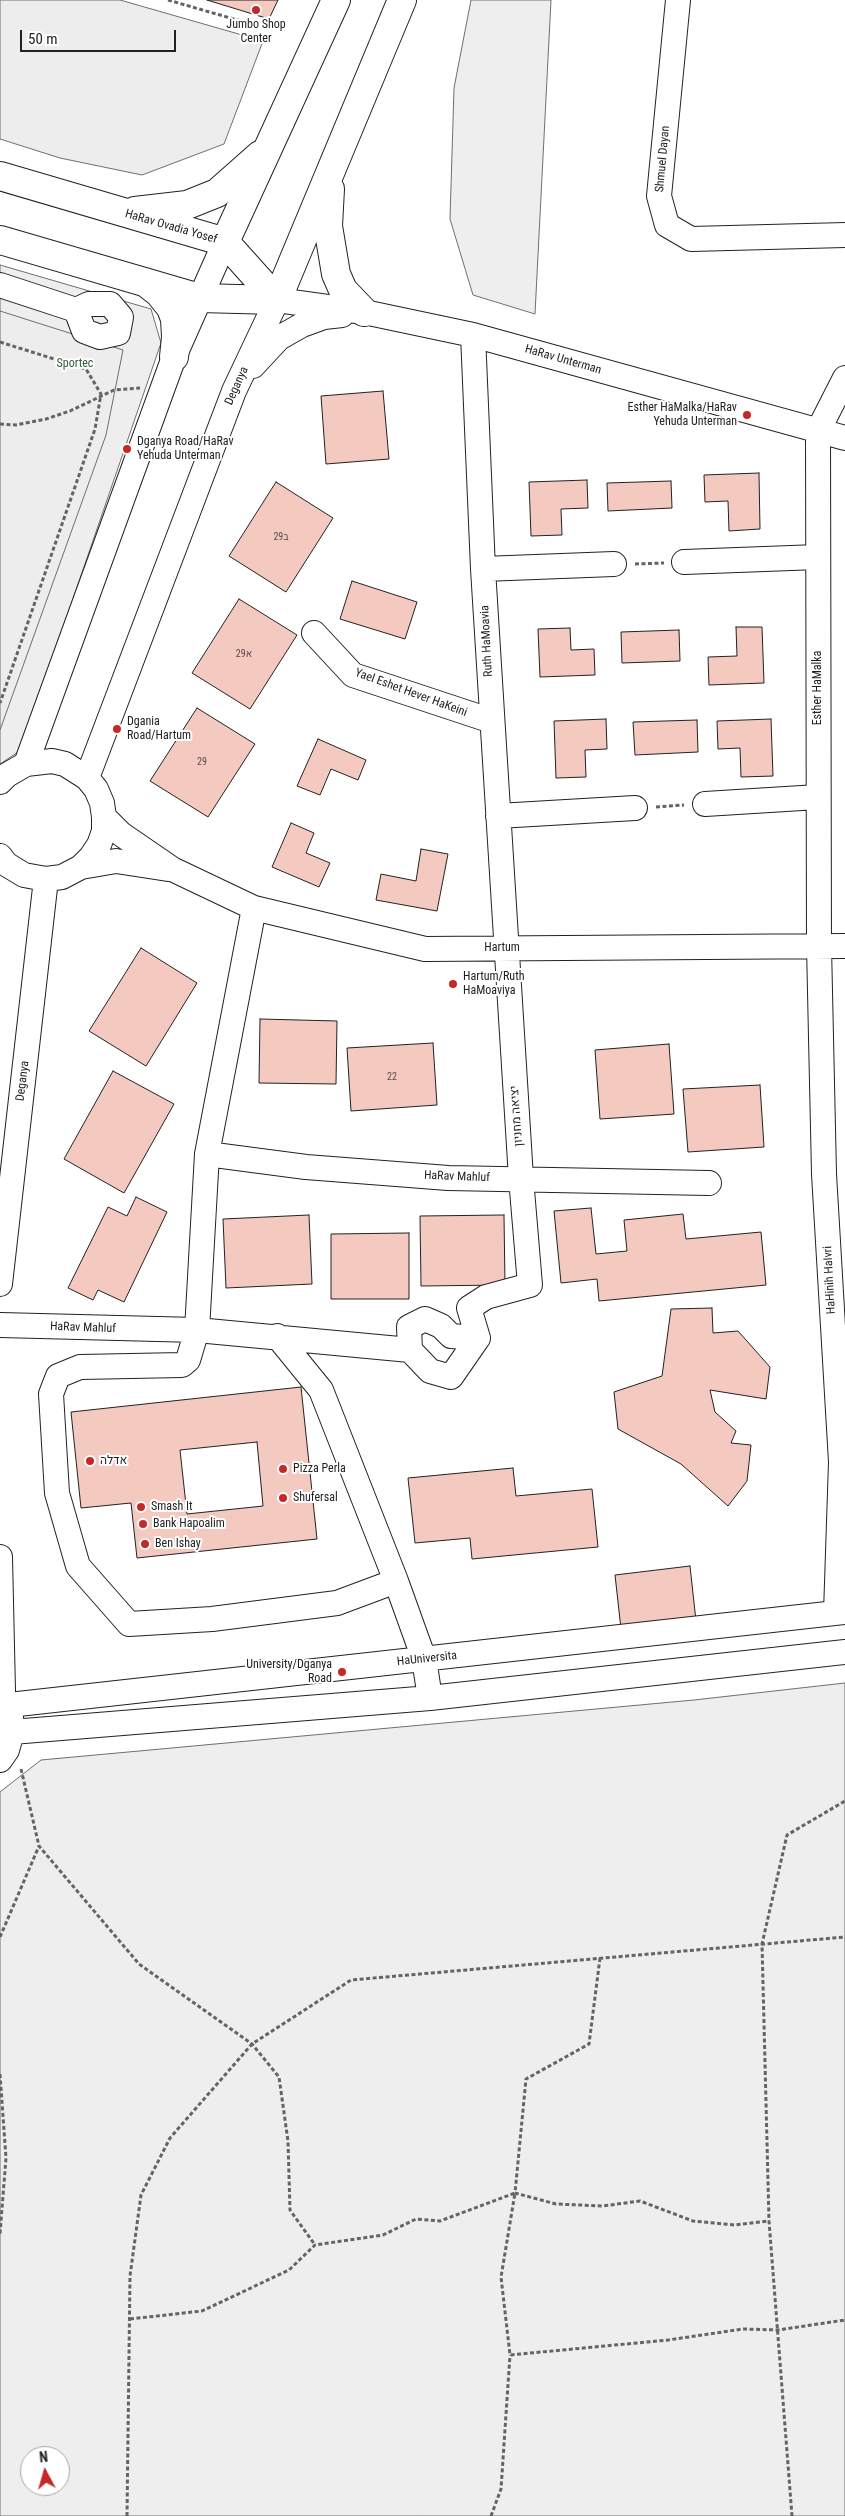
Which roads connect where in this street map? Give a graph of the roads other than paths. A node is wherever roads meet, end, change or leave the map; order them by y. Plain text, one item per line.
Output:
1 (336, 0) edge
2 (402, 0) edge
3 (678, 0) edge
4 (272, 143) junction
5 (331, 169) junction
6 (0, 176) edge
7 (121, 212) junction
8 (845, 235) edge
9 (0, 240) edge
10 (225, 242) junction
11 (144, 282) junction
12 (0, 285) edge
13 (200, 298) junction
14 (277, 300) junction
15 (76, 310) dead end
16 (364, 312) junction
17 (473, 335) junction
18 (174, 357) junction
19 (845, 378) edge
20 (234, 391) junction
21 (818, 431) junction
22 (845, 438) edge
23 (818, 557) junction
24 (684, 562) road end
25 (614, 564) road end
26 (483, 569) junction
27 (314, 633) dead end
28 (492, 721) junction
29 (8, 774) edge
30 (87, 778) junction
31 (818, 797) junction
32 (705, 804) road end
33 (635, 808) road end
34 (498, 816) junction
35 (104, 817) junction
36 (0, 856) edge
37 (81, 867) junction
38 (172, 869) junction
39 (46, 879) junction
40 (254, 908) junction
41 (819, 946) junction
42 (845, 946) edge
43 (506, 948) junction
44 (207, 1154) junction
45 (834, 1174) edge
46 (521, 1178) junction
47 (708, 1183) dead end
48 (835, 1205) edge
49 (0, 1284) edge
50 (0, 1325) edge
51 (197, 1330) junction
52 (277, 1336) junction
53 (478, 1338) junction
54 (410, 1350) junction
55 (0, 1557) edge
56 (396, 1581) junction
57 (841, 1613) edge
58 (845, 1652) edge
59 (424, 1659) junction
60 (4, 1695) edge
61 (430, 1698) junction
62 (12, 1732) junction
63 (0, 1760) edge

1 - 4 main road
2 - 5 main road, Deganya
3 - 8 street, Shmuel Dayan
4 - 7 main road
4 - 10 main road
5 - 14 main road, Deganya
5 - 16 main road
6 - 7 main road, HaRav Ovadia Yosef
7 - 10 main road, HaRav Ovadia Yosef
9 - 11 main road
10 - 13 street
10 - 14 main road, HaRav Ovadia Yosef
11 - 13 main road
11 - 18 main road
12 - 15 street
13 - 14 main road
13 - 18 street
14 - 16 street, HaRav Unterman
14 - 20 street, Deganya
16 - 17 street, HaRav Unterman
16 - 20 street
17 - 21 street, HaRav Unterman
17 - 26 street, Ruth HaMoavia
18 - 29 street
19 - 21 street
20 - 30 street, Deganya
21 - 22 street, HaRav Unterman
21 - 23 street, Esther HaMalka
23 - 24 street
23 - 31 street, Esther HaMalka
25 - 26 street
26 - 28 street, Ruth HaMoavia
27 - 28 street, Yael Eshet Hever HaKeini
28 - 34 street, Ruth HaMoavia
29 - 30 street
30 - 35 street
31 - 32 street
31 - 41 street, Esther HaMalka
33 - 34 street
34 - 43 street, Ruth HaMoavia
35 - 37 street
35 - 38 street, Hartum
36 - 39 street
37 - 38 street, Hartum
37 - 39 street
38 - 40 street, Hartum
39 - 49 street, Deganya
40 - 43 street, Hartum
40 - 44 street
41 - 42 street, Hartum
41 - 43 street, Hartum
41 - 45 street, HaHinih HaIvri
43 - 46 street, יציאה מחניון
44 - 46 street, HaRav Mahluf
44 - 51 street
45 - 48 street, HaHinih HaIvri
46 - 47 street, HaRav Mahluf
46 - 53 street, יציאה מחניון
48 - 57 street, HaHinih HaIvri
50 - 51 street, HaRav Mahluf
51 - 52 street, HaRav Mahluf
51 - 56 street
52 - 54 street, HaRav Mahluf
52 - 56 street
53 - 54 street
53 - 54 street
55 - 60 street
56 - 59 street
57 - 59 street, HaUniversita
58 - 61 street
59 - 60 street, HaUniversita
59 - 61 street
60 - 62 street
61 - 62 street
62 - 63 street

